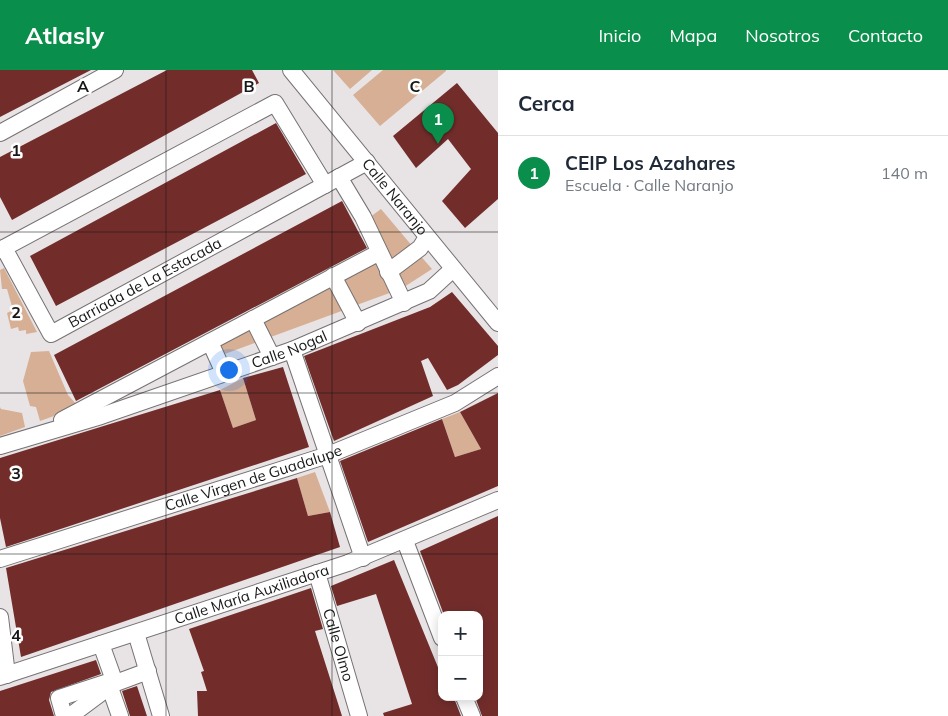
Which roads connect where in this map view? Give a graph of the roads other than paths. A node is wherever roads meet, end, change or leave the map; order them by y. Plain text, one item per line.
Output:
1 (115, 70) edge
2 (291, 70) edge
3 (0, 133) edge
4 (367, 162) junction
5 (332, 181) junction
6 (427, 237) junction
7 (2, 249) edge
8 (378, 253) junction
9 (453, 269) junction
10 (388, 272) junction
11 (333, 276) junction
12 (404, 303) junction
13 (253, 319) junction
14 (358, 323) junction
15 (498, 323) edge
16 (210, 342) junction
17 (292, 350) junction
18 (272, 357) junction
19 (224, 373) junction
20 (498, 376) edge
21 (30, 437) junction
22 (0, 446) edge
23 (328, 455) junction
24 (498, 500) edge
25 (405, 541) junction
26 (364, 558) junction
27 (0, 559) edge
28 (317, 573) junction
29 (0, 617) edge
30 (438, 628) edge
31 (136, 632) junction
32 (101, 644) junction
33 (148, 671) junction
34 (4, 676) edge
35 (113, 684) junction
36 (466, 701) edge
37 (64, 716) edge
38 (70, 716) edge
39 (120, 716) edge
40 (162, 716) edge
41 (359, 716) edge
42 (472, 716) edge

1 - 3 street
2 - 4 street, Calle Naranjo
4 - 5 street, Barriada de La Estacada
4 - 6 street, Calle Naranjo
5 - 7 street, Barriada de La Estacada
5 - 7 street, Barriada de La Estacada
5 - 8 street
6 - 9 street, Calle Naranjo
6 - 10 street
8 - 10 street
8 - 11 street
9 - 12 street, Calle Nogal
9 - 15 street, Calle Naranjo
10 - 12 street
11 - 13 street
11 - 14 street
12 - 14 street, Calle Nogal
13 - 16 street
13 - 18 street
14 - 17 street, Calle Nogal
16 - 19 street
16 - 21 street
17 - 18 street, Calle Nogal
17 - 23 street
18 - 19 street, Calle Nogal
19 - 21 street, Calle Nogal
20 - 23 street, Calle Virgen de Guadalupe
21 - 22 street, Calle Nogal
23 - 26 street
23 - 27 street, Calle Virgen de Guadalupe
24 - 25 street, Calle María Auxiliadora
25 - 26 street, Calle María Auxiliadora
25 - 30 street
26 - 28 street, Calle María Auxiliadora
28 - 31 street, Calle María Auxiliadora
28 - 41 street, Calle Olmo
29 - 34 street
31 - 32 street, Calle María Auxiliadora
31 - 33 street
32 - 34 street, Calle María Auxiliadora
32 - 35 street
33 - 35 street
33 - 40 street
35 - 37 street
35 - 38 street
35 - 39 street
36 - 42 street

